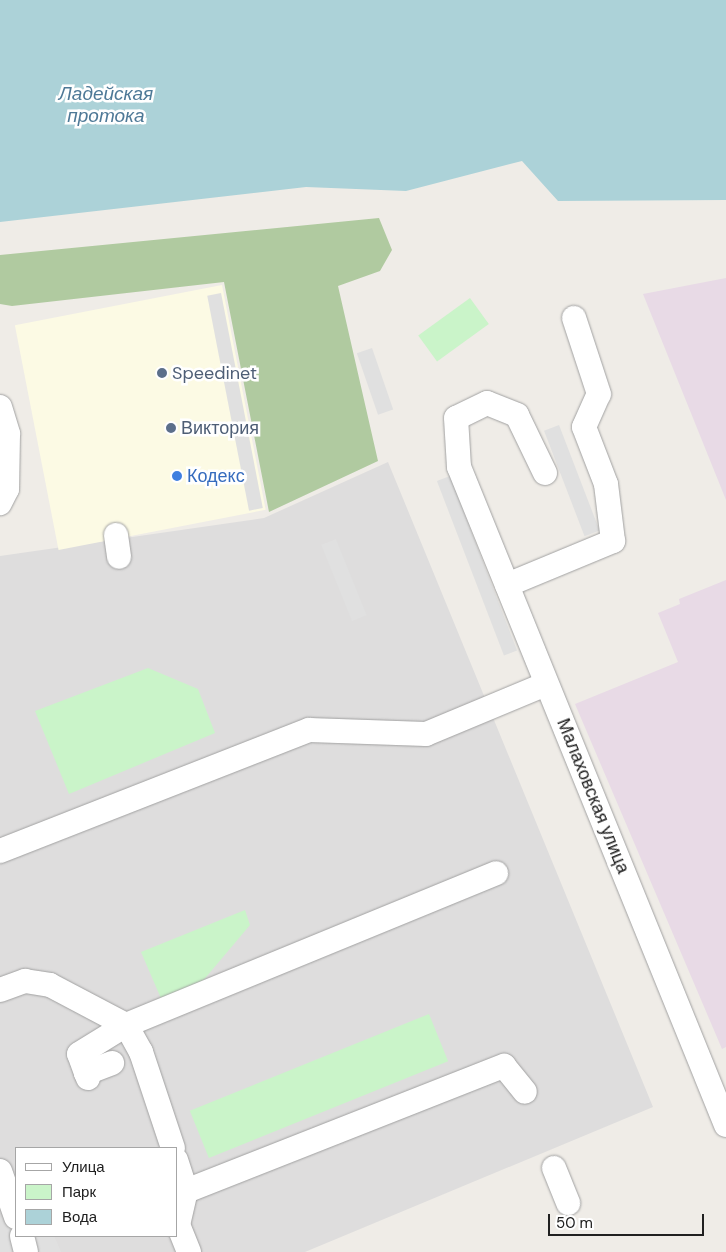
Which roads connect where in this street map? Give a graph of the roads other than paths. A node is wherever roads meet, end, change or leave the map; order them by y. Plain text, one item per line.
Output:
1 (574, 318) dead end
2 (0, 407) edge
3 (545, 473) dead end
4 (0, 503) edge
5 (507, 585) junction
6 (546, 684) junction
7 (0, 851) edge
8 (496, 874) dead end
9 (0, 990) edge
10 (126, 1025) junction
11 (112, 1063) dead end
12 (525, 1092) dead end
13 (726, 1126) edge
14 (172, 1147) edge
15 (178, 1166) edge
16 (554, 1168) dead end
17 (0, 1171) edge
18 (186, 1191) junction
19 (568, 1203) dead end
20 (9, 1206) edge
21 (22, 1237) edge
22 (26, 1252) edge
23 (189, 1252) edge

1 - 5 street
2 - 4 street
3 - 5 street, Малаховская улица
5 - 6 street, Малаховская улица
6 - 7 street
6 - 13 street, Малаховская улица
8 - 10 street
9 - 10 street
10 - 11 street
10 - 14 street
12 - 18 street
15 - 18 street
16 - 19 street
17 - 20 street
18 - 23 street
21 - 22 street

